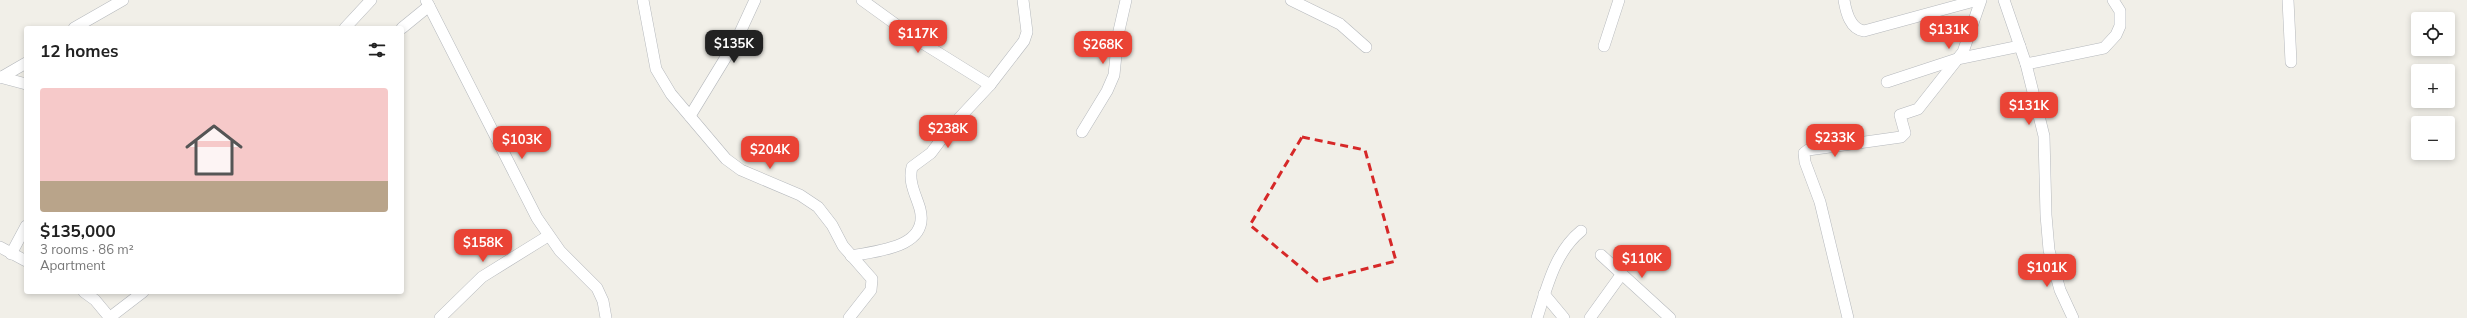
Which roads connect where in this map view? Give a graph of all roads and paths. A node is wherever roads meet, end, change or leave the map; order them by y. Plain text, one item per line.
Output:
1 (123, 0) edge
2 (370, 0) edge
3 (643, 0) edge
4 (755, 0) edge
5 (862, 0) edge
6 (1023, 0) edge
7 (1126, 0) edge
8 (1291, 0) edge
9 (1619, 0) edge
10 (1844, 0) edge
11 (1980, 0) edge
12 (2004, 0) edge
13 (2113, 0) edge
14 (2288, 0) edge
15 (428, 3) edge
16 (78, 26) edge
17 (347, 26) edge
18 (404, 26) edge
19 (1604, 46) dead end
20 (2020, 46) junction
21 (1366, 47) dead end
22 (1958, 59) junction
23 (2291, 62) dead end
24 (24, 64) edge
25 (2026, 64) junction
26 (0, 78) edge
27 (1887, 82) dead end
28 (24, 84) edge
29 (990, 85) junction
30 (690, 116) junction
31 (1082, 132) dead end
32 (24, 230) edge
33 (1581, 231) dead end
34 (548, 236) junction
35 (0, 247) edge
36 (11, 254) junction
37 (1601, 255) dead end
38 (851, 256) junction
39 (24, 260) edge
40 (1621, 275) junction
41 (87, 294) edge
42 (140, 294) edge
43 (1544, 294) junction
44 (1668, 317) edge
45 (109, 318) edge
46 (440, 318) edge
47 (606, 318) edge
48 (849, 318) edge
49 (1537, 318) edge
50 (1564, 318) edge
51 (1590, 318) edge
52 (1848, 318) edge
53 (2073, 318) edge

1 - 16 street
2 - 17 street
3 - 30 street
4 - 30 street
5 - 29 street
6 - 29 street
7 - 31 street
8 - 21 street
9 - 19 street
10 - 11 street
11 - 22 street
12 - 20 street
13 - 25 street
14 - 23 street
15 - 18 street
15 - 34 street
20 - 22 street
20 - 25 street
22 - 27 street
22 - 52 street
24 - 26 street
25 - 53 street
26 - 28 street
29 - 38 street
30 - 38 street
32 - 36 street
33 - 43 street
34 - 46 street
34 - 47 street
35 - 36 street
36 - 39 street
37 - 40 street
38 - 48 street
40 - 44 street
40 - 51 street
41 - 45 street
42 - 45 street
43 - 49 street
43 - 50 street

